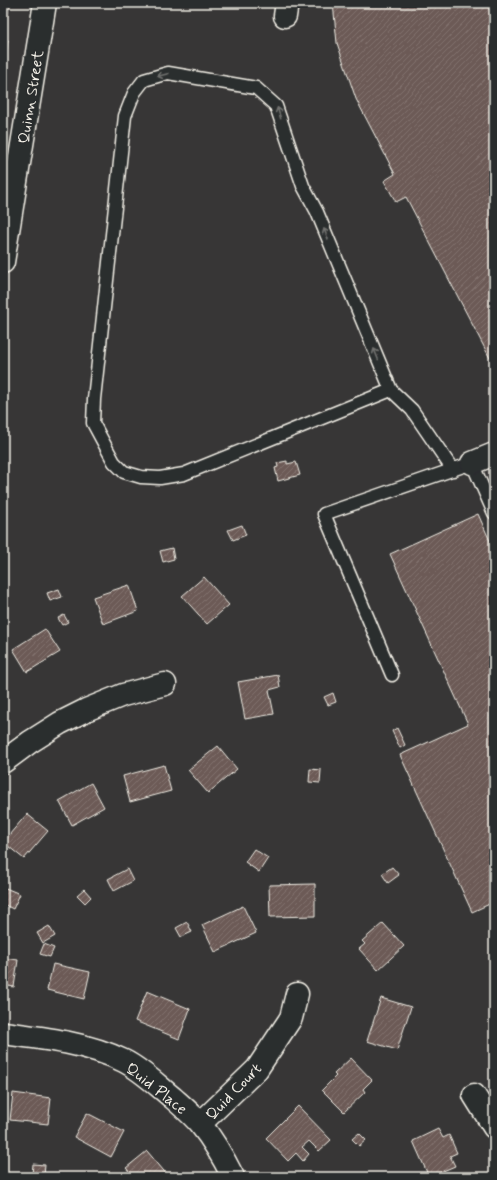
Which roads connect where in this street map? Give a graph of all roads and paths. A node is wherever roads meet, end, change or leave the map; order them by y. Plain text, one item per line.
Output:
1 (45, 3) edge
2 (8, 208) edge
3 (3, 262) edge
4 (391, 390) junction
5 (494, 454) edge
6 (463, 467) junction
7 (494, 513) edge
8 (392, 675) dead end
9 (165, 684) dead end
10 (3, 762) edge
11 (297, 994) dead end
12 (3, 1033) edge
13 (474, 1095) dead end
14 (200, 1124) junction
15 (494, 1127) edge
16 (233, 1177) edge

1 - 2 street, Quinn Street
2 - 3 street, Quinn Street
4 -> 4 lane
4 - 6 lane
5 - 6 street
6 - 7 lane
6 - 8 lane
9 - 10 street
11 - 14 street, Quid Court
12 - 14 street, Quid Place
13 - 15 street
14 - 16 street, Quid Place

